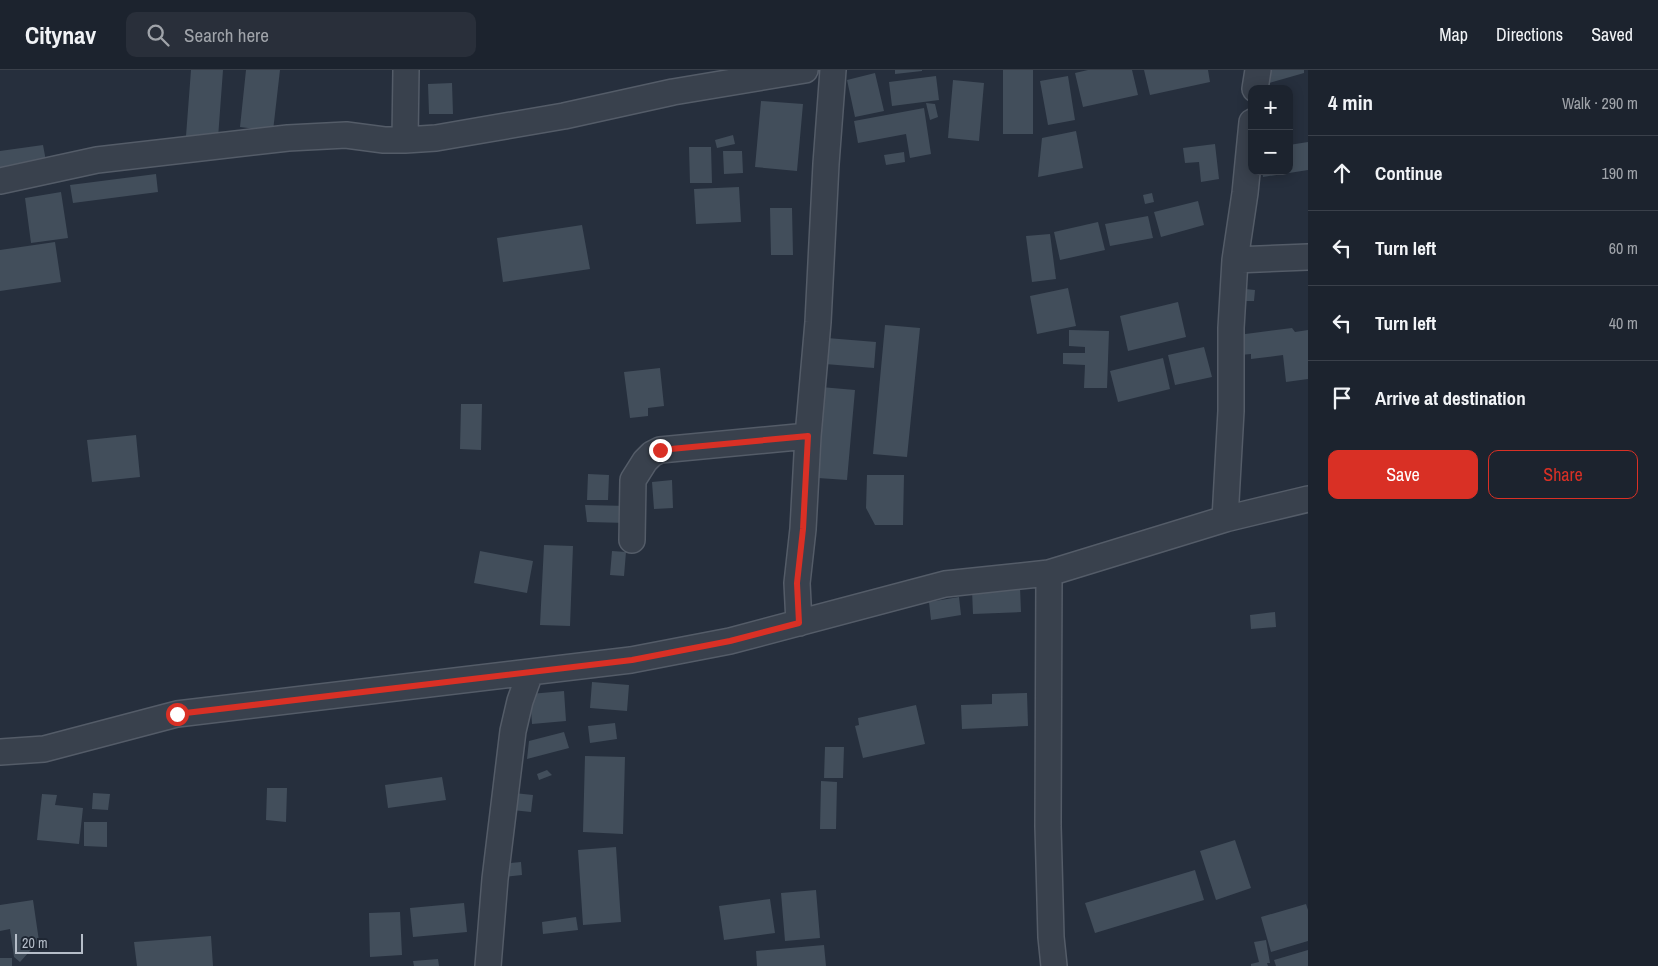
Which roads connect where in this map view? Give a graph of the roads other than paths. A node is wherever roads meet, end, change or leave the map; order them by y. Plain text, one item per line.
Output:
1 (406, 70) edge
2 (805, 70) edge
3 (833, 70) edge
4 (1258, 70) edge
5 (1256, 85) edge
6 (1251, 130) edge
7 (405, 140) junction
8 (0, 181) edge
9 (1308, 257) edge
10 (1235, 260) junction
11 (808, 436) junction
12 (1308, 499) edge
13 (1225, 519) junction
14 (632, 540) dead end
15 (1049, 573) junction
16 (799, 623) junction
17 (530, 673) junction
18 (0, 752) edge
19 (488, 966) edge
20 (1054, 966) edge

1 - 7 street
2 - 7 street
3 - 11 street
4 - 5 street
6 - 10 street
7 - 8 street
9 - 10 street
10 - 13 street
11 - 14 street
11 - 16 street
12 - 13 street
13 - 15 street
15 - 16 street
15 - 20 street
16 - 17 street
17 - 18 street
17 - 19 street

